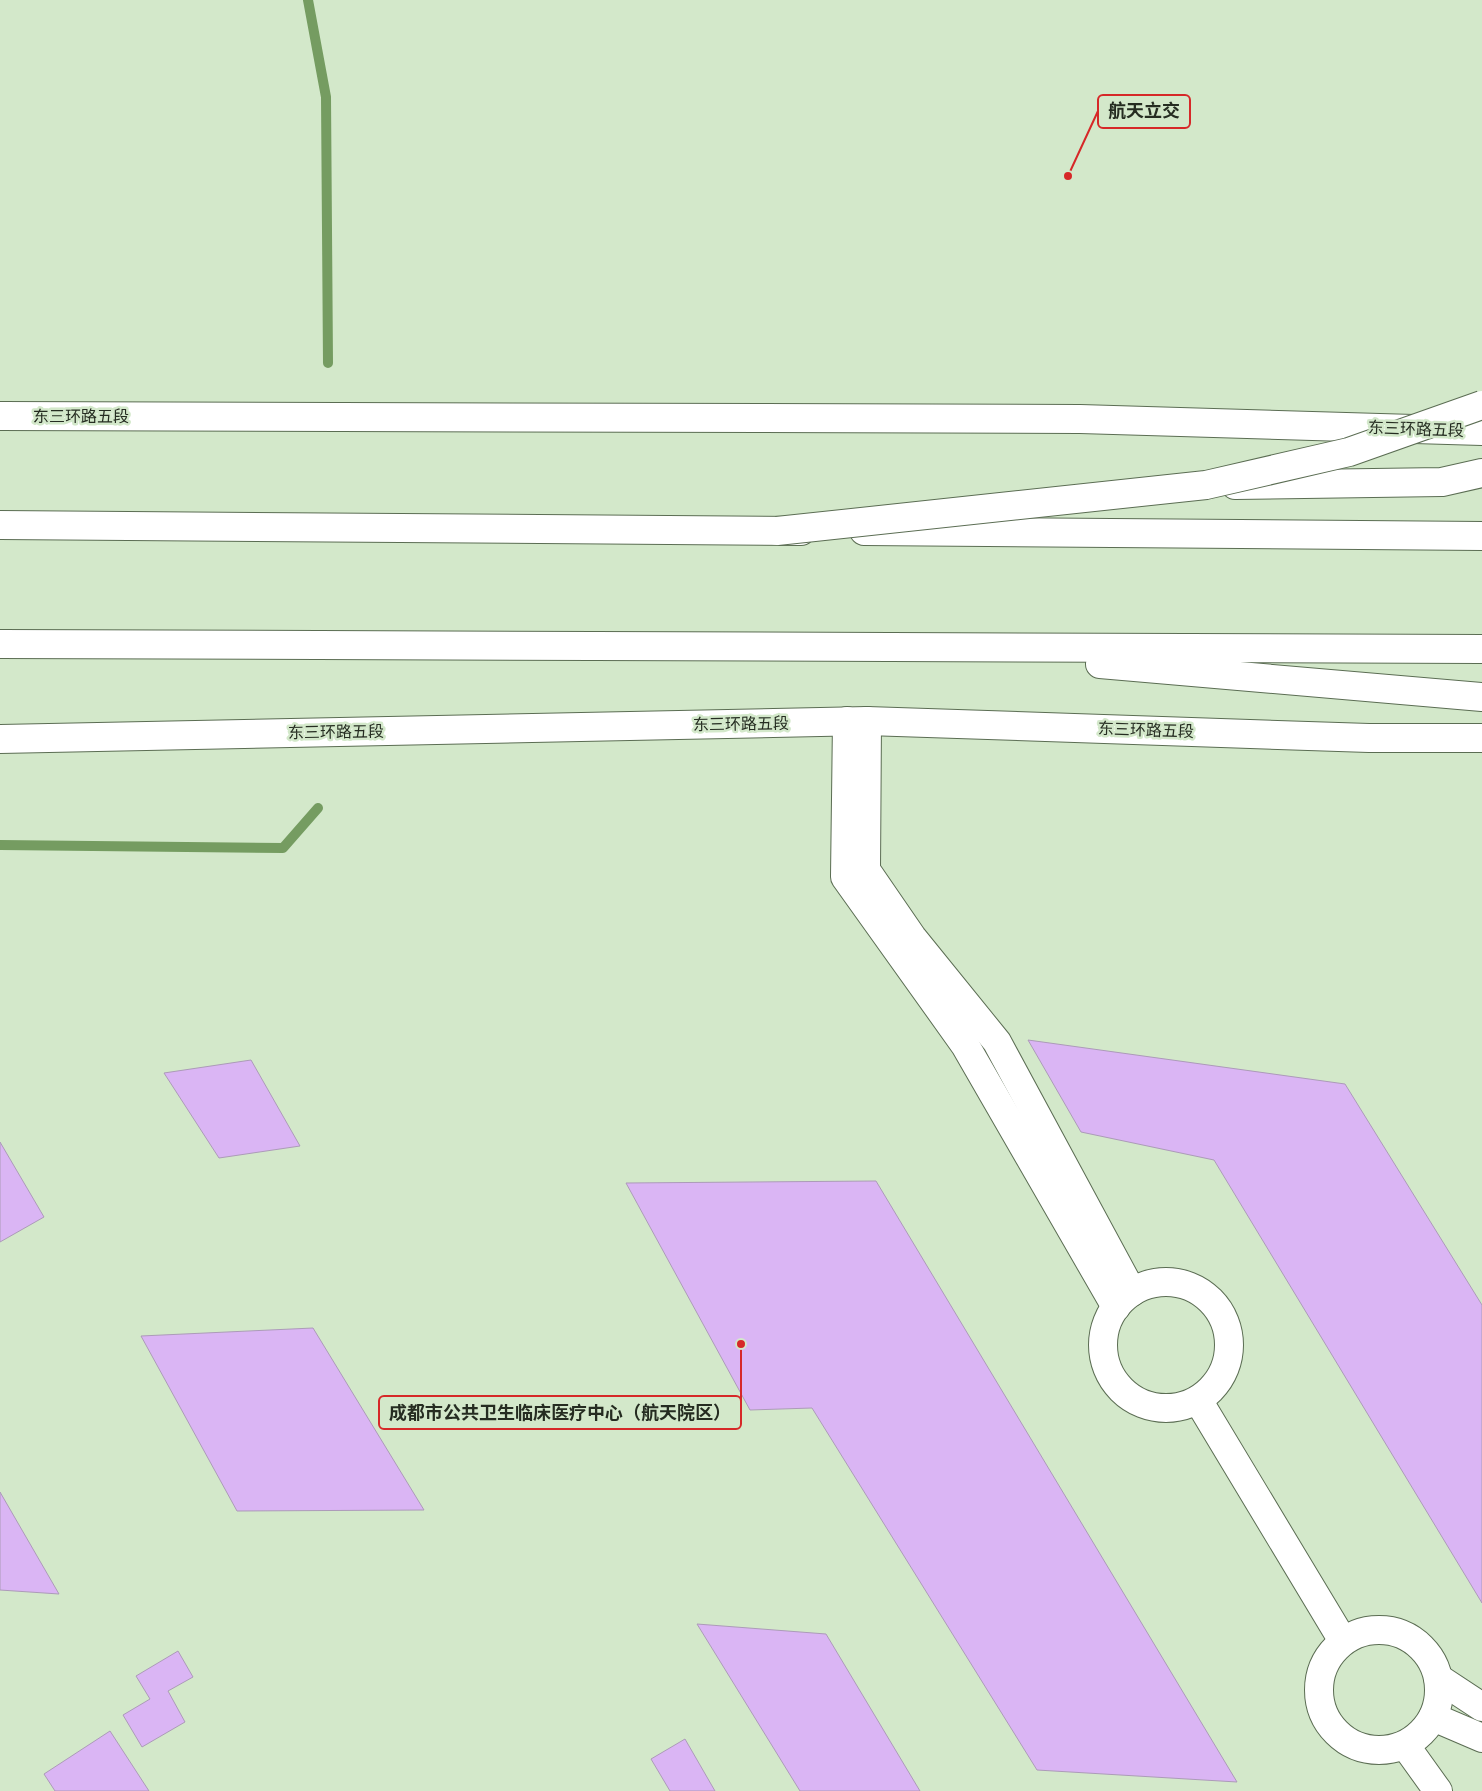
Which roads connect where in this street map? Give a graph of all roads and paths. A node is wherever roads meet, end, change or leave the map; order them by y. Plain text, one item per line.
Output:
1 (1482, 405) edge
2 (0, 416) edge
3 (1482, 431) edge
4 (1482, 473) edge
5 (1206, 485) junction
6 (0, 525) edge
7 (777, 531) junction
8 (1482, 536) edge
9 (0, 644) edge
10 (831, 647) junction
11 (1482, 649) edge
12 (1482, 697) edge
13 (856, 721) junction
14 (1482, 738) edge
15 (0, 739) edge
16 (1124, 1299) junction
17 (1198, 1400) junction
18 (1343, 1641) junction
19 (1438, 1678) junction
20 (1482, 1707) edge
21 (1433, 1717) junction
22 (1482, 1738) edge
23 (1405, 1745) junction
24 (1438, 1791) edge

1 - 5 main road, bridge
2 - 3 main road, 东三环路五段
4 - 5 main road, bridge
5 - 7 main road, bridge
6 - 7 main road
7 - 8 main road, bridge
9 - 10 main road
10 - 11 main road
10 - 12 main road
13 - 14 main road, 东三环路五段
13 - 15 main road, 东三环路五段
13 - 16 main road
16 - 17 main road
16 - 17 main road
17 - 18 main road
18 - 19 main road
18 - 23 main road
19 - 20 main road
19 - 21 main road
21 - 22 main road
21 - 23 main road
23 - 24 main road

